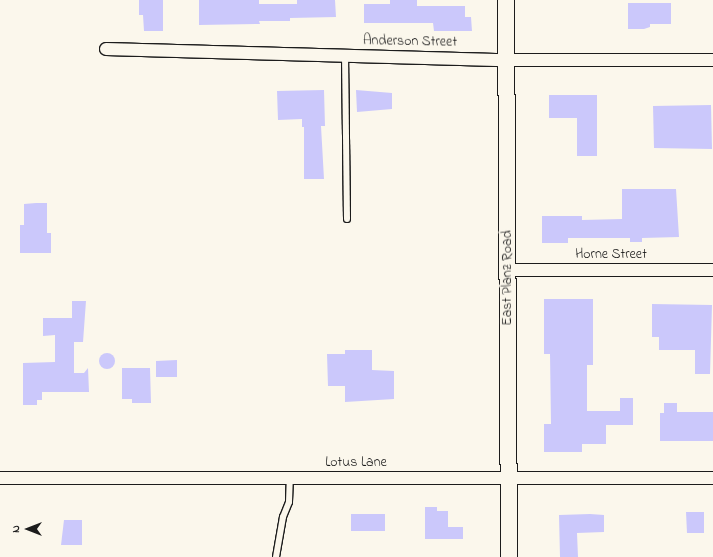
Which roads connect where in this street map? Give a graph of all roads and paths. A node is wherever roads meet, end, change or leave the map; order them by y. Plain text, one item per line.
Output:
1 (506, 0) edge
2 (106, 49) dead end
3 (345, 55) junction
4 (505, 60) junction
5 (713, 60) edge
6 (347, 219) dead end
7 (508, 270) junction
8 (713, 270) edge
9 (0, 478) edge
10 (290, 478) junction
11 (508, 478) junction
12 (713, 478) edge
13 (276, 557) edge
14 (508, 557) edge

1 - 4 street, East Planz Road
2 - 3 street, Anderson Street
3 - 4 street, Anderson Street
3 - 6 lane
4 - 5 street, Anderson Street
4 - 7 street, East Planz Road
7 - 8 street, Horne Street
7 - 11 street, East Planz Road
9 - 10 street, Lotus Lane
10 - 11 street, Lotus Lane
10 - 13 lane
11 - 12 street, Lotus Lane
11 - 14 street, East Planz Road

